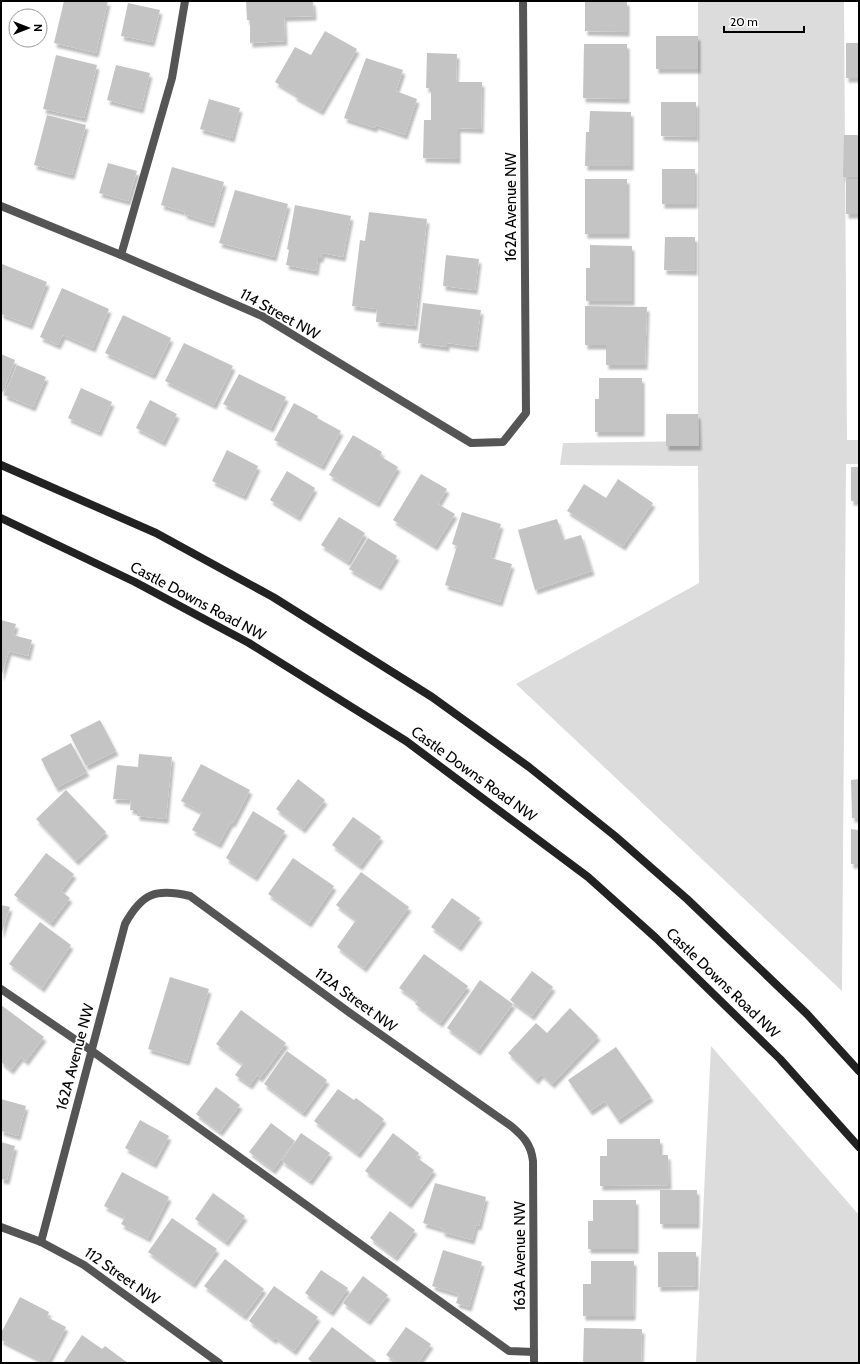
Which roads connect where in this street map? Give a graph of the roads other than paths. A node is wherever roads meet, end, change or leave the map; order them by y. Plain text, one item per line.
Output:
1 (185, 1) edge
2 (523, 1) edge
3 (1, 206) edge
4 (121, 255) junction
5 (526, 413) joint
6 (1, 465) edge
7 (1, 518) edge
8 (156, 892) joint
9 (1, 989) edge
10 (92, 1051) junction
11 (859, 1071) edge
12 (859, 1148) edge
13 (532, 1149) joint
14 (1, 1227) edge
15 (41, 1242) junction
16 (534, 1352) junction
17 (219, 1363) edge
18 (534, 1363) edge

1 - 4 street
2 - 5 street, 162A Avenue NW
3 - 4 street, 114 Street NW
4 - 5 street, 114 Street NW
6 - 11 main road
7 - 12 main road, Castle Downs Road NW
8 - 10 street, 162A Avenue NW
8 - 13 street, 112A Street NW
9 - 10 street
10 - 15 street, 162A Avenue NW
10 - 16 street
13 - 16 street, 163A Avenue NW
14 - 15 street, 112 Street NW
15 - 17 street, 112 Street NW
16 - 18 street, 163A Avenue NW

